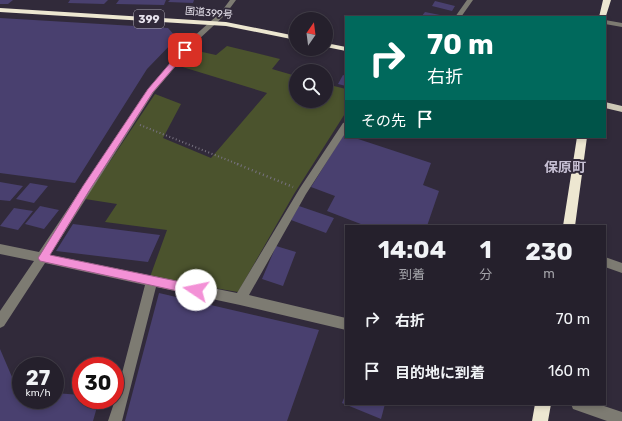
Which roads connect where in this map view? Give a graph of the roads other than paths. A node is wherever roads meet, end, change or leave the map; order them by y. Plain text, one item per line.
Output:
1 (233, 0) edge
2 (470, 0) edge
3 (607, 0) edge
4 (0, 10) edge
5 (459, 16) edge
6 (603, 16) edge
7 (606, 22) edge
8 (212, 23) junction
9 (622, 25) edge
10 (289, 36) edge
11 (333, 46) edge
12 (345, 49) edge
13 (606, 105) edge
14 (622, 109) edge
15 (345, 127) edge
16 (582, 138) edge
17 (569, 225) edge
18 (0, 249) edge
19 (43, 258) junction
20 (606, 262) edge
21 (622, 268) edge
22 (152, 281) junction
23 (240, 299) junction
24 (0, 322) edge
25 (345, 324) edge
26 (543, 405) edge
27 (581, 405) edge
28 (622, 420) edge
29 (115, 421) edge
30 (540, 421) edge

1 - 8 street
2 - 5 street
3 - 6 highway
4 - 8 highway, 国道399号 / 399
7 - 9 street
8 - 10 highway, 国道399号 / 399
8 - 19 street
11 - 12 highway
13 - 14 main road
15 - 23 street
16 - 17 highway
18 - 19 street
19 - 22 street
19 - 24 street
20 - 21 street
22 - 23 street
22 - 29 street
23 - 25 street
26 - 30 highway
27 - 28 street

